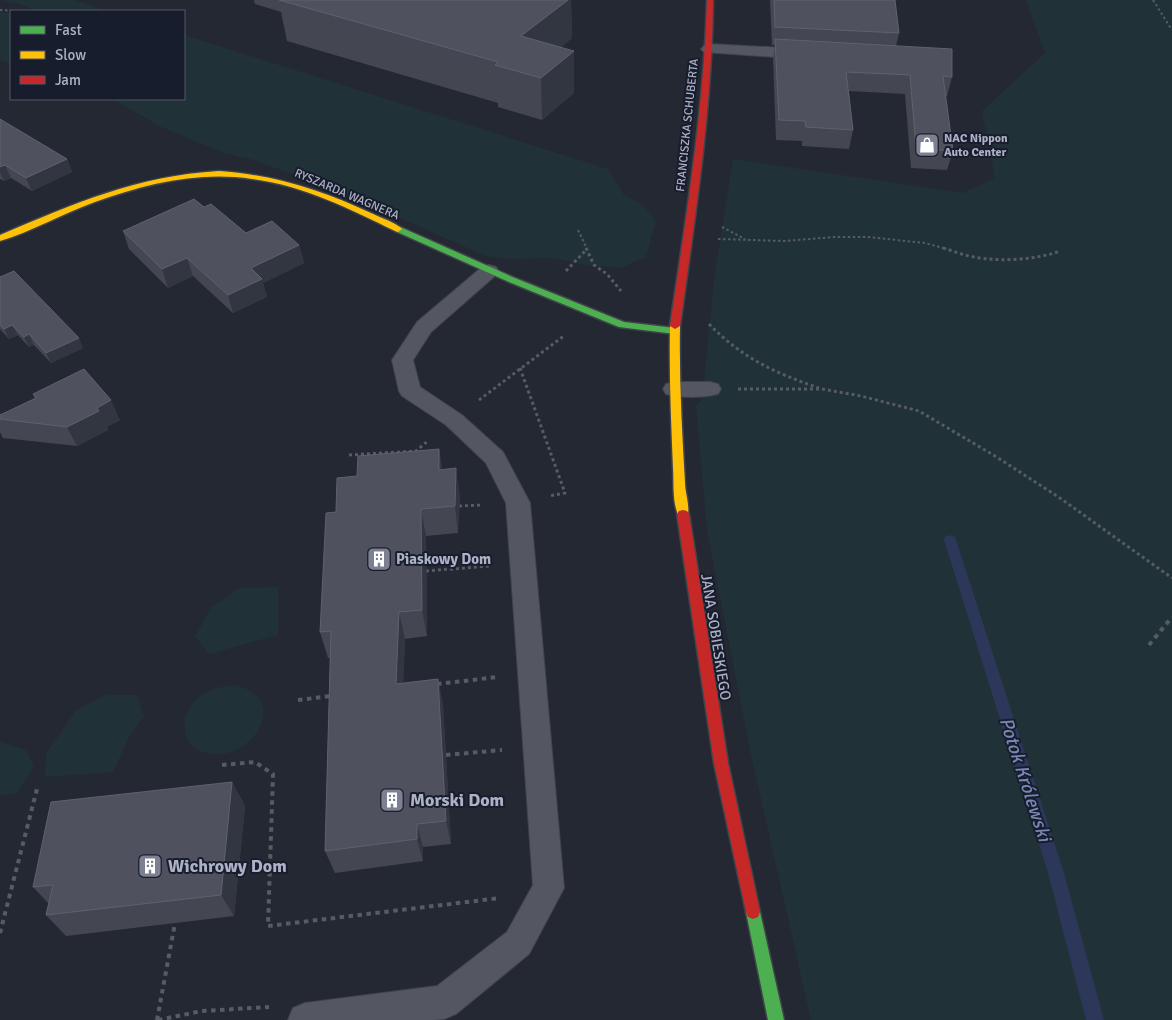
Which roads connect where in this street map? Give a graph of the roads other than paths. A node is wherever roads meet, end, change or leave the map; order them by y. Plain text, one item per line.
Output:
1 (710, 0) edge
2 (709, 49) junction
3 (823, 55) edge
4 (0, 238) edge
5 (684, 253) joint
6 (489, 271) junction
7 (675, 330) junction
8 (674, 389) junction
9 (710, 389) road end
10 (306, 1020) edge
11 (776, 1020) edge

1 - 2 main road, FRANCISZKA SCHUBERTA
2 - 3 lane
2 - 5 main road, FRANCISZKA SCHUBERTA
4 - 6 main road, RYSZARDA WAGNERA
5 - 7 main road, JANA SOBIESKIEGO
6 - 7 main road, RYSZARDA WAGNERA
6 - 10 lane
7 - 8 main road, JANA SOBIESKIEGO
8 - 9 lane
8 - 11 main road, JANA SOBIESKIEGO

